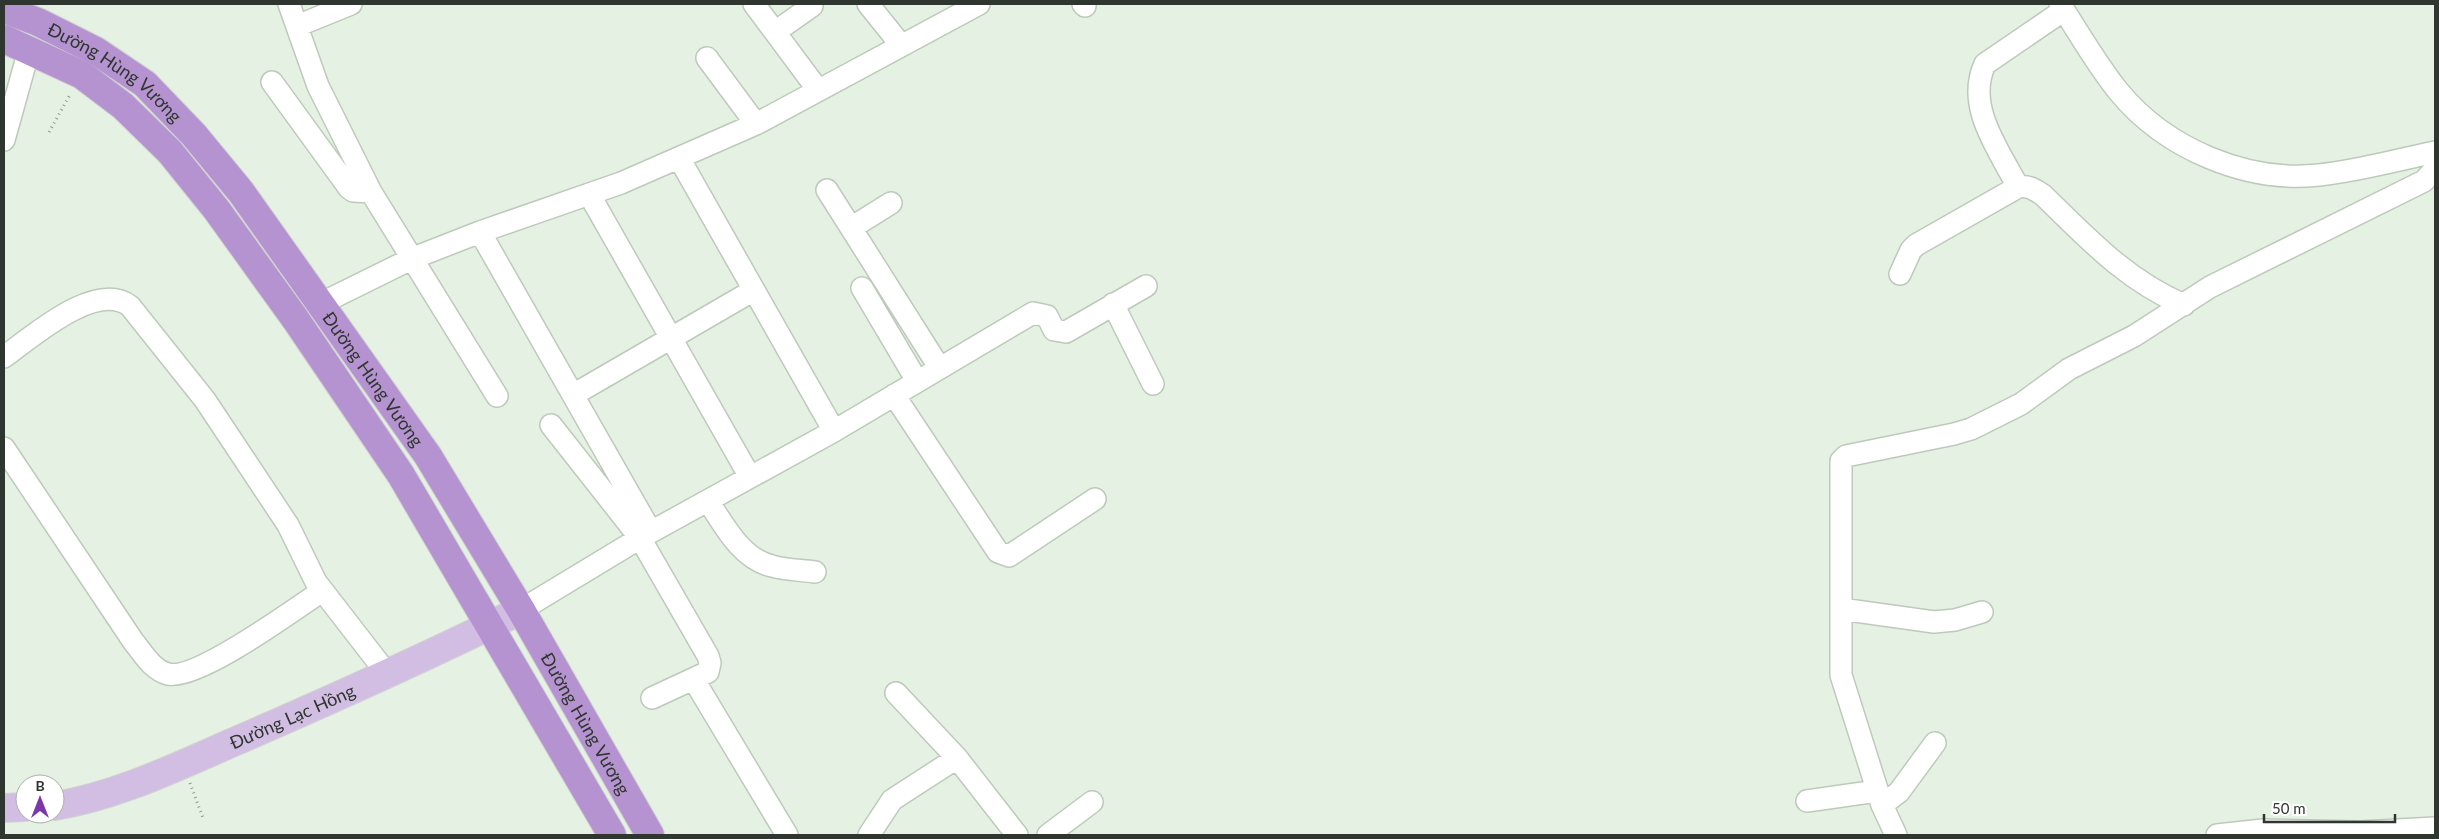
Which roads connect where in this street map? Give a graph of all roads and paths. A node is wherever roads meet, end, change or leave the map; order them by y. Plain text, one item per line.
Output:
1 (289, 4) edge
2 (351, 4) edge
3 (754, 4) edge
4 (868, 4) edge
5 (979, 4) edge
6 (812, 6) dead end
7 (2062, 7) edge
8 (4, 9) edge
9 (945, 11) edge
10 (297, 26) junction
11 (775, 32) junction
12 (4, 39) edge
13 (901, 45) junction
14 (29, 50) junction
15 (707, 58) dead end
16 (82, 75) junction
17 (272, 82) dead end
18 (11, 85) edge
19 (818, 90) junction
20 (756, 124) junction
21 (49, 132) dead end
22 (4, 140) edge
23 (2435, 152) edge
24 (679, 158) junction
25 (2435, 169) edge
26 (2018, 187) junction
27 (827, 190) dead end
28 (371, 192) junction
29 (589, 194) junction
30 (891, 203) dead end
31 (851, 228) junction
32 (480, 232) junction
33 (411, 259) junction
34 (1900, 274) dead end
35 (1146, 286) dead end
36 (862, 288) dead end
37 (754, 290) junction
38 (320, 304) junction
39 (1113, 304) junction
40 (2184, 305) junction
41 (670, 338) junction
42 (4, 357) edge
43 (939, 367) junction
44 (917, 381) junction
45 (1153, 384) dead end
46 (573, 394) junction
47 (894, 395) junction
48 (497, 396) dead end
49 (551, 425) dead end
50 (834, 431) junction
51 (4, 448) edge
52 (750, 477) junction
53 (1095, 498) dead end
54 (708, 501) junction
55 (646, 535) junction
56 (815, 572) dead end
57 (322, 591) junction
58 (1841, 609) junction
59 (521, 610) junction
60 (1982, 612) dead end
61 (490, 625) junction
62 (388, 675) junction
63 (694, 680) junction
64 (896, 693) dead end
65 (652, 698) dead end
66 (1935, 743) dead end
67 (957, 758) junction
68 (183, 764) junction
69 (1879, 798) junction
70 (1807, 801) dead end
71 (1092, 802) dead end
72 (65, 803) edge
73 (203, 818) dead end
74 (2435, 828) edge
75 (1891, 833) edge
76 (612, 835) edge
77 (650, 835) edge
78 (787, 835) edge
79 (869, 835) edge
80 (1017, 835) edge
81 (1048, 835) edge
82 (2217, 835) edge

1 - 10 street
2 - 10 street
3 - 11 street
4 - 13 street
5 - 9 street
6 - 11 street
7 - 23 street
7 - 26 street
8 - 38 highway, Đường Hùng Vương
9 - 13 street
10 - 28 street
11 - 19 street
12 - 14 highway, Đường Hùng Vương
13 - 19 street
14 - 16 highway, Đường Hùng Vương
14 - 18 street
15 - 20 street
16 - 21 path
16 - 61 highway, Đường Hùng Vương
17 - 28 street
18 - 22 street
19 - 20 street
20 - 24 street
24 - 29 street
24 - 37 street
25 - 40 street
26 - 34 street
26 - 40 street
27 - 31 street
28 - 33 street
29 - 32 street
29 - 41 street
30 - 31 street
31 - 43 street
32 - 33 street
32 - 46 street
33 - 38 street
33 - 48 street
35 - 39 street
36 - 44 street
37 - 41 street
37 - 50 street
38 - 59 highway, Đường Hùng Vương
39 - 43 street
39 - 45 street
40 - 58 street
41 - 46 street
41 - 52 street
42 - 57 street
43 - 44 street
44 - 47 street
46 - 55 street
47 - 50 street
47 - 53 street
49 - 55 street
50 - 52 street
51 - 57 street
52 - 54 street
54 - 55 street
54 - 56 street
55 - 59 street
55 - 63 street
57 - 62 street
58 - 60 street
58 - 69 street
59 - 61 main road, Đường Lạc Hồng
59 - 77 highway, Đường Hùng Vương
61 - 62 main road, Đường Lạc Hồng
61 - 76 highway, Đường Hùng Vương
62 - 68 main road, Đường Lạc Hồng
63 - 65 street
63 - 78 street
64 - 67 street
66 - 69 street
67 - 79 street
67 - 80 street
68 - 72 main road, Đường Lạc Hồng
68 - 73 path
69 - 70 street
69 - 75 street
71 - 81 street
74 - 82 street

